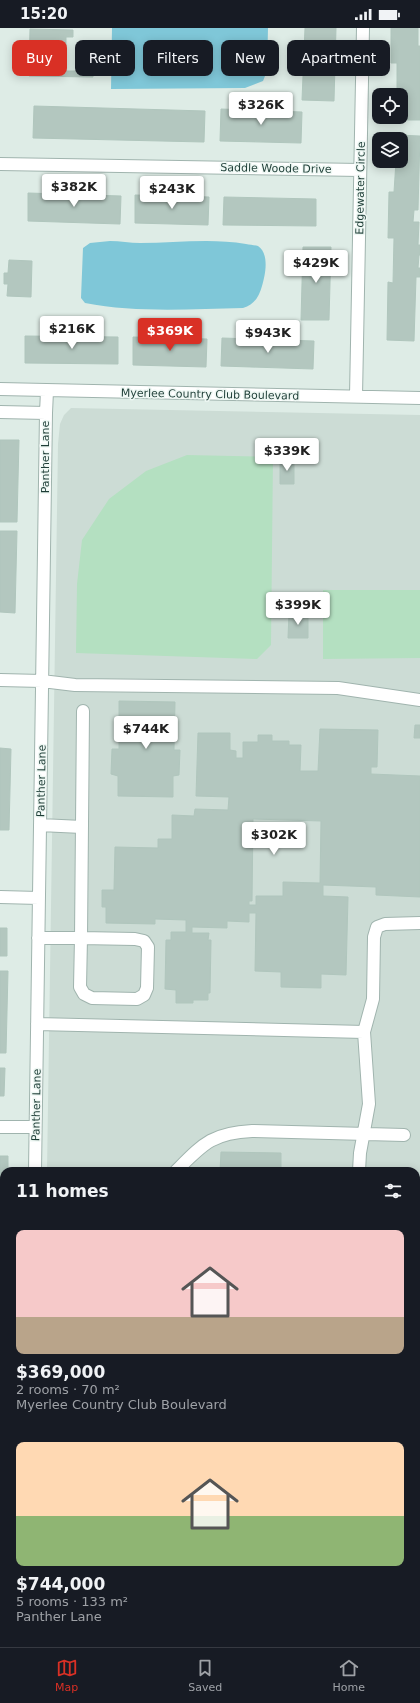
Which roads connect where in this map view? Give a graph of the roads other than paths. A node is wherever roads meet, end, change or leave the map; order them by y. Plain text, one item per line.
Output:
1 (363, 28) edge
2 (0, 164) edge
3 (360, 170) junction
4 (0, 389) edge
5 (47, 391) junction
6 (356, 396) junction
7 (420, 398) edge
8 (0, 412) edge
9 (46, 413) junction
10 (0, 680) edge
11 (42, 682) junction
12 (420, 700) edge
13 (83, 711) dead end
14 (40, 825) junction
15 (82, 827) junction
16 (0, 897) edge
17 (39, 898) junction
18 (420, 923) edge
19 (38, 938) junction
20 (81, 938) junction
21 (37, 1024) junction
22 (364, 1032) junction
23 (0, 1127) edge
24 (36, 1127) junction
25 (363, 1135) junction
26 (404, 1135) dead end
27 (35, 1167) edge
28 (180, 1167) edge
29 (360, 1167) edge

1 - 3 street, Edgewater Circle
2 - 3 street, Saddle Woode Drive
3 - 6 street, Edgewater Circle
4 - 5 street, Myerlee Country Club Boulevard
5 - 6 street, Myerlee Country Club Boulevard
5 - 9 street, Panther Lane
6 - 7 street, Myerlee Country Club Boulevard
8 - 9 street
9 - 11 street, Panther Lane
10 - 11 street
11 - 12 street
11 - 14 street, Panther Lane
13 - 15 street
14 - 15 street
14 - 17 street, Panther Lane
15 - 20 street
16 - 17 street
17 - 19 street, Panther Lane
18 - 22 street
19 - 20 street
19 - 21 street, Panther Lane
20 - 20 street
21 - 22 street
21 - 24 street, Panther Lane
22 - 25 street
23 - 24 street
24 - 27 street, Panther Lane
25 - 26 street
25 - 28 street
25 - 29 street

